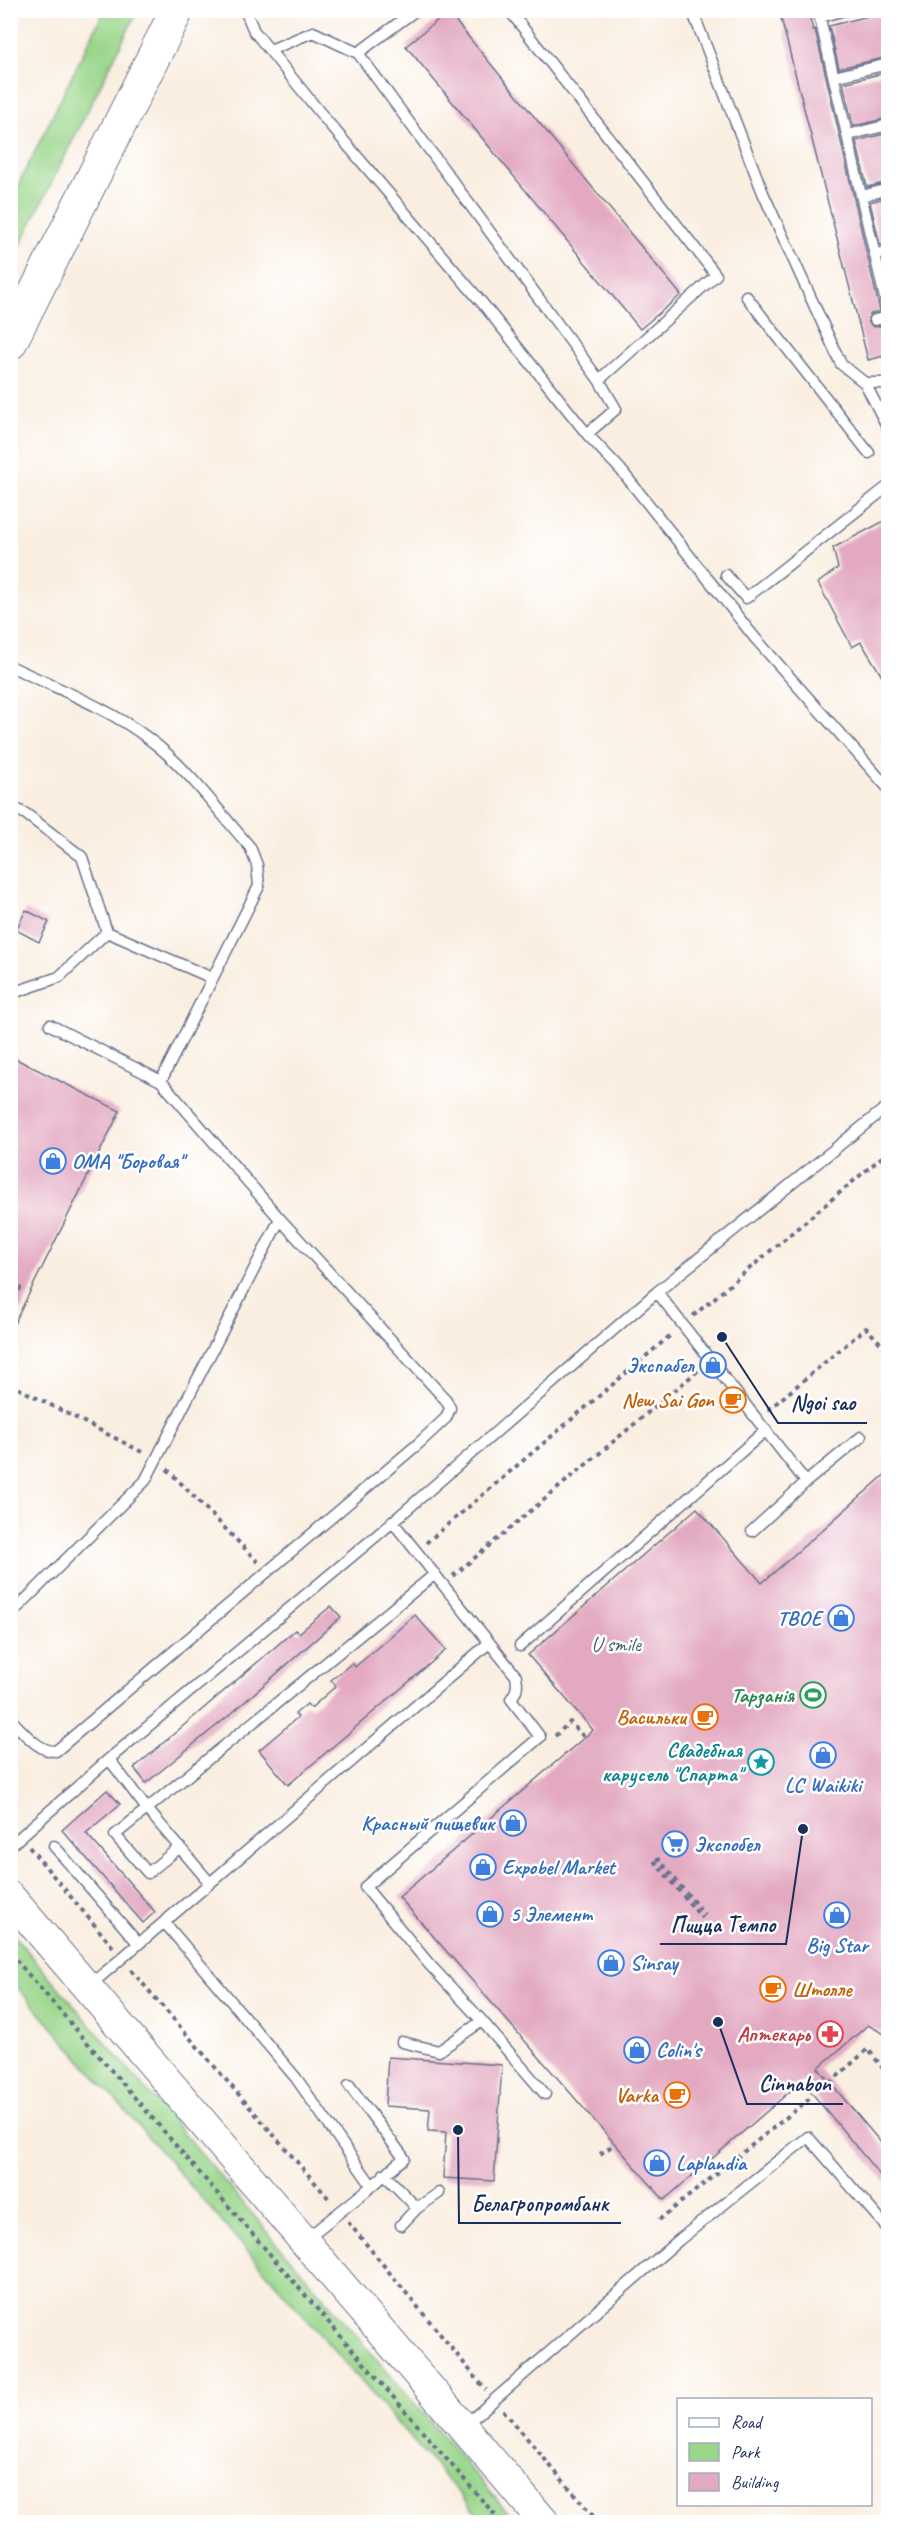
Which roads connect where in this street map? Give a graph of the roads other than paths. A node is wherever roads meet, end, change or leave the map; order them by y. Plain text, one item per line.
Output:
1 (152, 10) edge
2 (177, 10) edge
3 (245, 10) edge
4 (416, 10) edge
5 (509, 10) edge
6 (692, 10) edge
7 (845, 10) edge
8 (819, 14) edge
9 (270, 50) junction
10 (358, 53) junction
11 (888, 64) edge
12 (834, 77) junction
13 (888, 125) edge
14 (848, 135) junction
15 (888, 189) edge
16 (862, 196) junction
17 (888, 252) edge
18 (875, 255) junction
19 (10, 291) edge
20 (746, 296) dead end
21 (888, 311) edge
22 (888, 318) edge
23 (875, 320) dead end
24 (10, 343) edge
25 (599, 380) junction
26 (865, 383) junction
27 (888, 383) edge
28 (888, 428) edge
29 (587, 434) junction
30 (869, 453) dead end
31 (887, 487) dead end
32 (726, 575) dead end
33 (10, 666) edge
34 (888, 788) edge
35 (10, 806) edge
36 (107, 932) junction
37 (212, 978) junction
38 (10, 994) edge
39 (50, 1025) dead end
40 (161, 1081) junction
41 (888, 1106) edge
42 (280, 1220) junction
43 (657, 1292) junction
44 (766, 1430) junction
45 (861, 1437) dead end
46 (806, 1482) junction
47 (392, 1521) junction
48 (752, 1531) dead end
49 (435, 1574) junction
50 (10, 1616) edge
51 (489, 1643) junction
52 (520, 1646) dead end
53 (10, 1719) edge
54 (109, 1759) junction
55 (147, 1809) junction
56 (10, 1846) edge
57 (54, 1846) dead end
58 (180, 1847) junction
59 (210, 1883) junction
60 (10, 1897) edge
61 (165, 1923) junction
62 (138, 1943) junction
63 (88, 1987) junction
64 (482, 2021) junction
65 (402, 2042) dead end
66 (350, 2085) dead end
67 (545, 2094) dead end
68 (384, 2174) junction
69 (372, 2186) junction
70 (439, 2193) dead end
71 (417, 2208) junction
72 (401, 2225) dead end
73 (888, 2229) edge
74 (304, 2241) junction
75 (462, 2427) junction
76 (544, 2523) edge

1 - 19 main road
2 - 24 main road
3 - 9 lane
4 - 10 lane
5 - 25 lane
6 - 26 lane
7 - 8 lane
8 - 12 lane
9 - 10 lane
9 - 29 lane
10 - 25 lane
11 - 12 lane
12 - 14 lane
13 - 14 lane
14 - 16 lane
15 - 16 lane
16 - 18 lane
17 - 18 lane
18 - 21 lane
20 - 30 lane
22 - 23 lane
25 - 29 lane
26 - 27 lane
26 - 28 lane
29 - 34 lane
31 - 32 lane
33 - 37 lane
35 - 36 lane
36 - 37 lane
36 - 38 lane
37 - 40 lane
39 - 40 lane
40 - 42 lane
41 - 43 lane
42 - 50 lane
42 - 53 lane
43 - 44 lane
43 - 47 lane
44 - 46 lane
44 - 52 lane
45 - 46 lane
46 - 48 lane
47 - 49 lane
47 - 54 lane
49 - 51 lane
49 - 55 lane
51 - 59 lane
51 - 64 lane
54 - 55 lane
54 - 56 lane
55 - 58 lane
55 - 58 lane
57 - 62 lane
58 - 59 lane
59 - 61 lane
60 - 63 main road
61 - 62 lane
61 - 69 lane
62 - 63 lane
63 - 74 main road
64 - 65 lane
64 - 67 lane
66 - 68 lane
68 - 69 lane
68 - 71 lane
69 - 74 lane
70 - 71 lane
71 - 72 lane
73 - 75 lane
74 - 75 main road
75 - 76 main road

